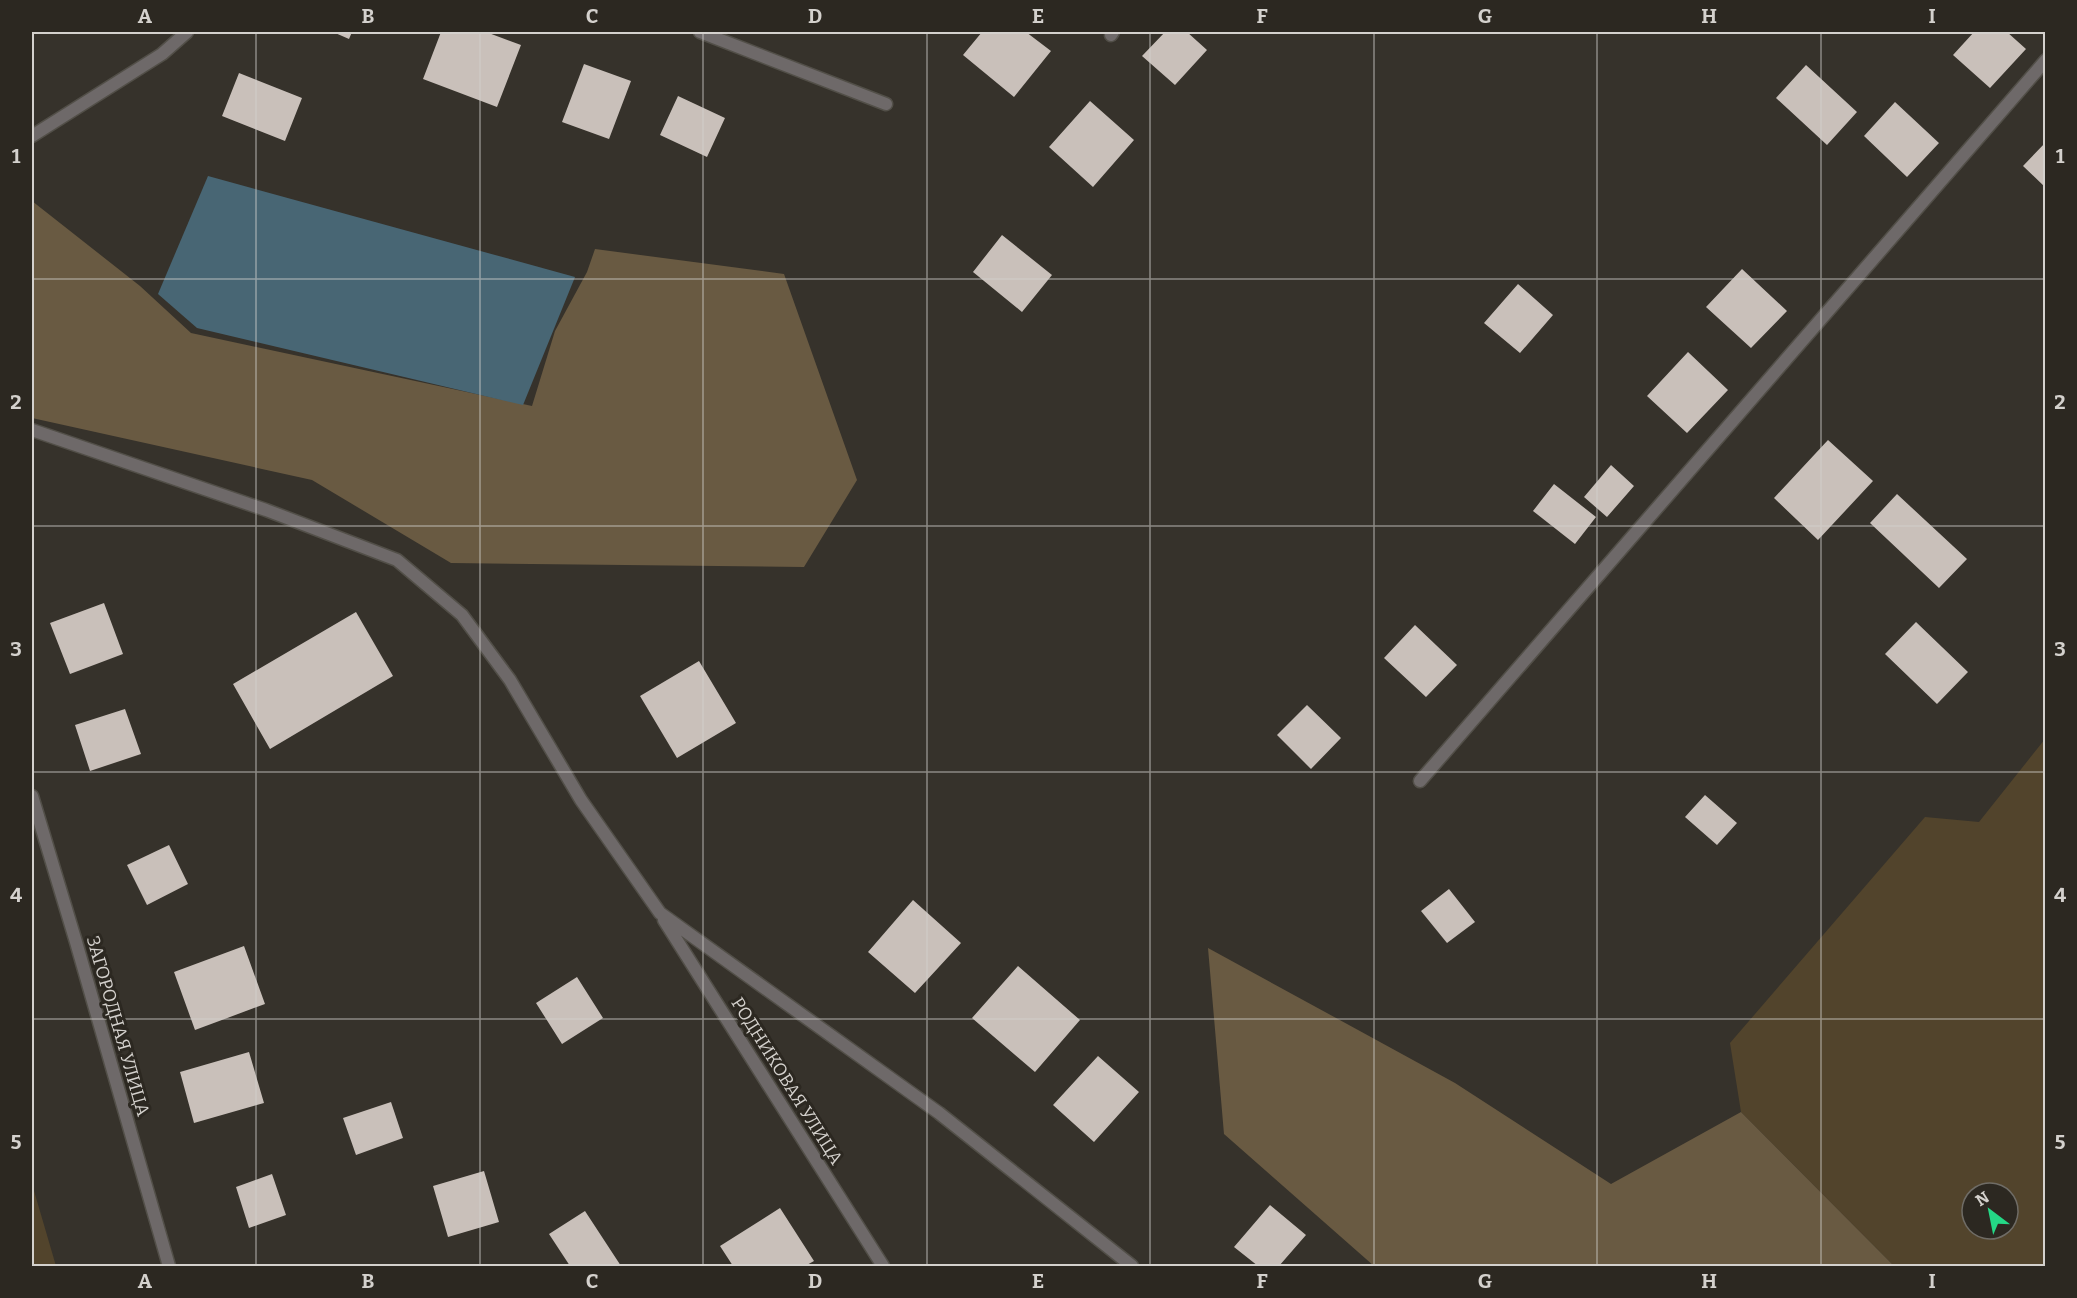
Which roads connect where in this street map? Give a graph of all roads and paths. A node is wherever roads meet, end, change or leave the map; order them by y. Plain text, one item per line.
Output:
1 (187, 32) edge
2 (700, 32) edge
3 (2046, 60) edge
4 (886, 104) dead end
5 (32, 136) edge
6 (32, 430) edge
7 (1420, 782) dead end
8 (32, 796) edge
9 (660, 914) junction
10 (169, 1266) edge
11 (884, 1266) edge
12 (1132, 1266) edge

1 - 5 street
2 - 4 street
3 - 7 street
6 - 9 street, РОДНИКОВАЯ УЛИЦА
8 - 10 street, ЗАГОРОДНАЯ УЛИЦА
9 - 11 street, РОДНИКОВАЯ УЛИЦА
9 - 12 street

